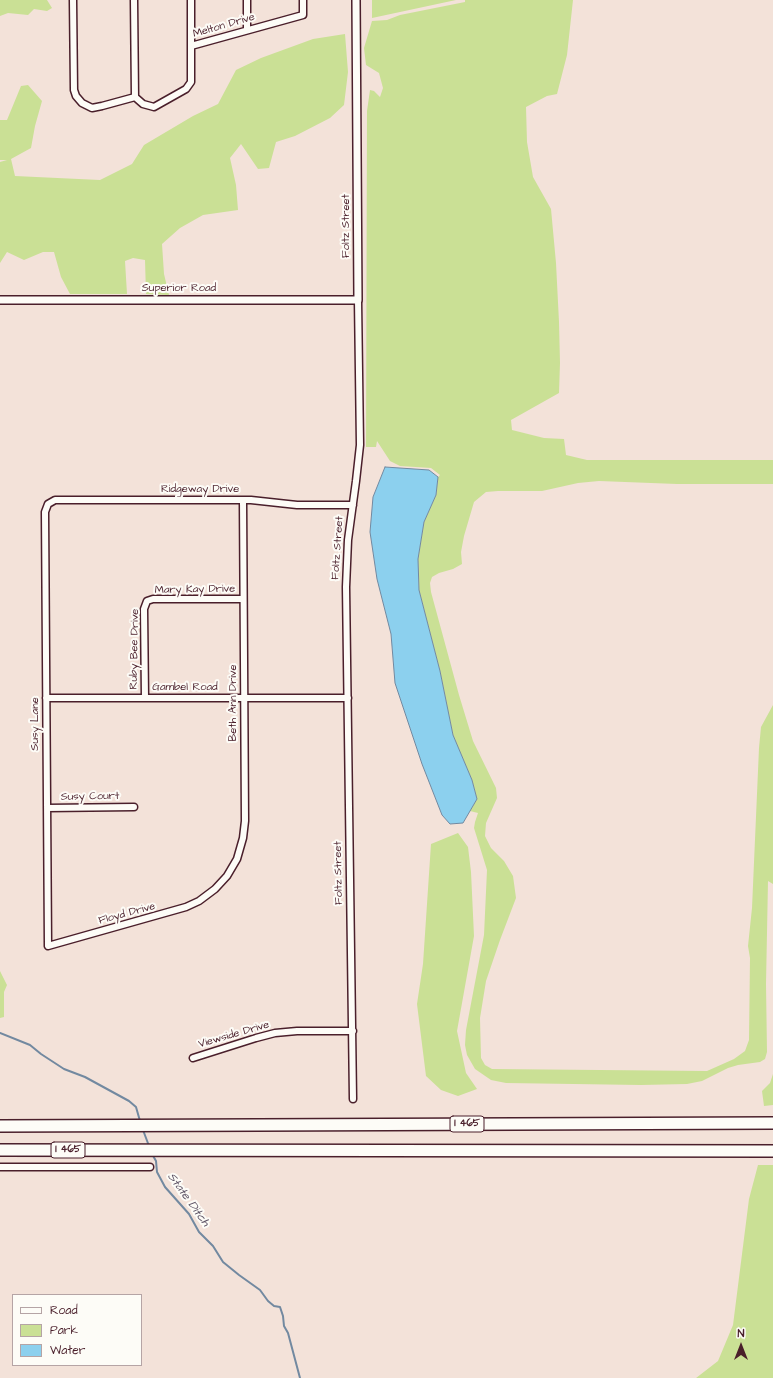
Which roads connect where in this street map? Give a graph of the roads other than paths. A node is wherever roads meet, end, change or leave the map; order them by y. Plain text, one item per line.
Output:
1 (73, 0) edge
2 (134, 0) edge
3 (191, 0) edge
4 (247, 0) edge
5 (303, 0) edge
6 (356, 0) edge
7 (247, 30) junction
8 (191, 46) junction
9 (135, 97) junction
10 (0, 300) edge
11 (358, 300) junction
12 (243, 500) junction
13 (48, 504) joint
14 (353, 505) junction
15 (243, 599) junction
16 (147, 602) joint
17 (46, 698) junction
18 (145, 698) junction
19 (244, 698) junction
20 (348, 698) junction
21 (134, 806) dead end
22 (47, 808) junction
23 (209, 894) joint
24 (48, 946) joint
25 (353, 1031) junction
26 (193, 1058) dead end
27 (353, 1099) dead end
28 (773, 1123) edge
29 (0, 1126) edge
30 (0, 1150) edge
31 (773, 1151) edge
32 (0, 1167) edge
33 (150, 1167) dead end

1 - 9 street
2 - 9 street
3 - 8 street
4 - 7 street
5 - 7 street, Melton Drive
6 - 11 street, Foltz Street
7 - 8 street, Melton Drive
8 - 9 street, Melton Drive
10 - 11 street, Superior Road
11 - 14 street, Foltz Street
12 - 13 street, Ridgeway Drive
12 - 14 street, Ridgeway Drive
12 - 15 street, Beth Ann Drive
13 - 17 street, Susy Lane
14 - 20 street, Foltz Street
15 - 16 street, Mary Kay Drive
15 - 19 street, Beth Ann Drive
16 - 18 street, Ruby Bee Drive
17 - 18 street, Gambel Road
17 - 22 street, Susy Lane
18 - 19 street, Gambel Road
19 - 20 street, Gambel Road
19 - 23 street, Beth Ann Drive
20 - 25 street, Foltz Street
21 - 22 street, Susy Court
22 - 24 street, Susy Lane
23 - 24 street, Floyd Drive
25 - 26 street, Viewside Drive
25 - 27 street, Foltz Street
28 - 29 highway, I 465
30 - 31 highway, I 465
32 - 33 street

